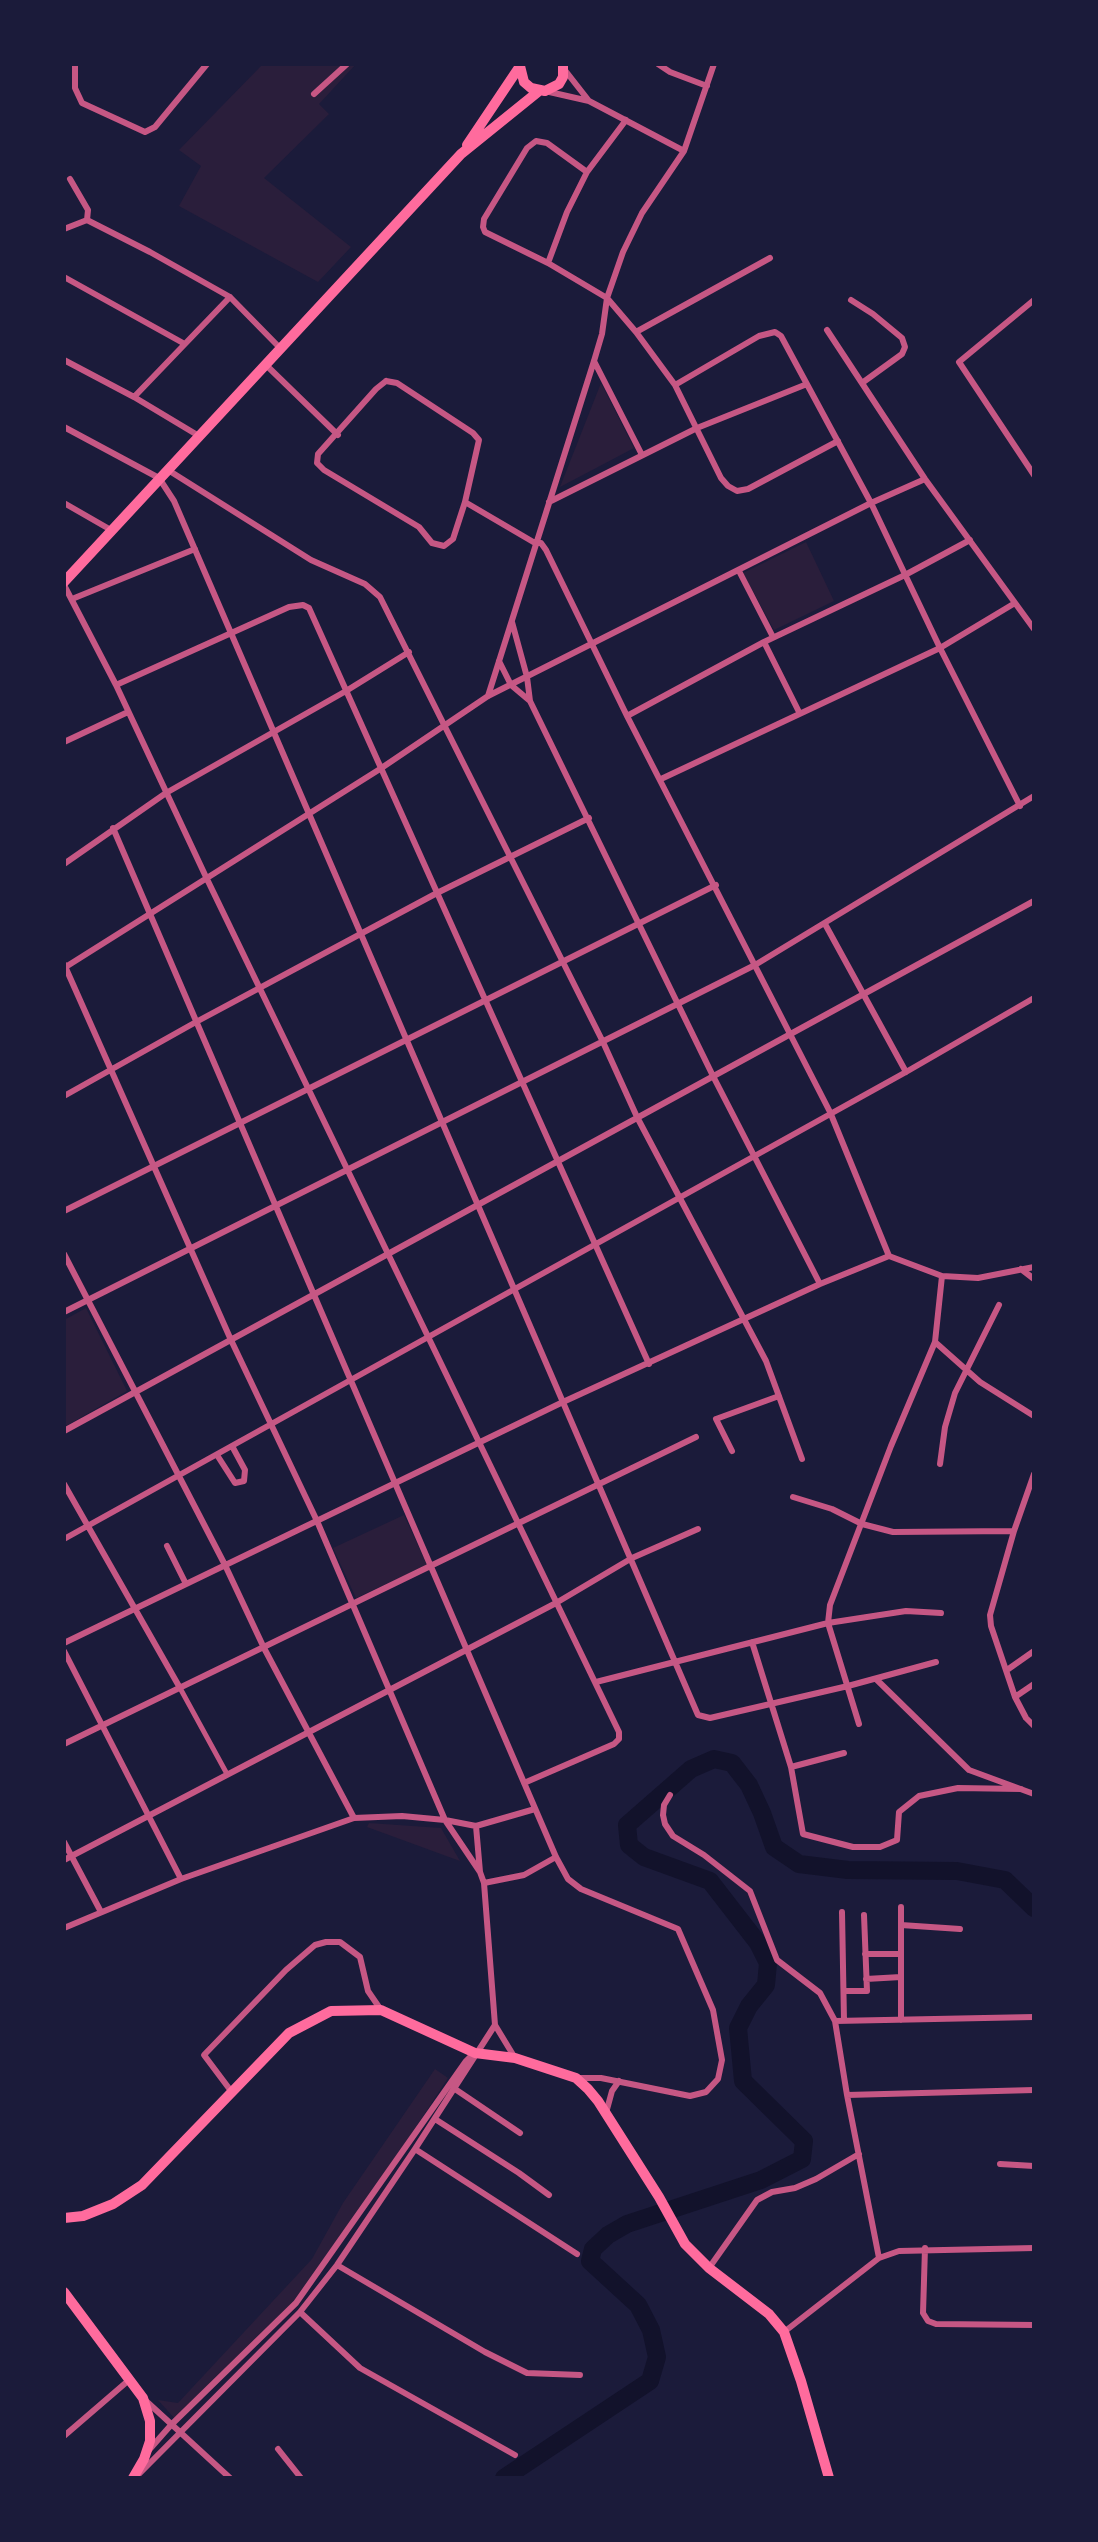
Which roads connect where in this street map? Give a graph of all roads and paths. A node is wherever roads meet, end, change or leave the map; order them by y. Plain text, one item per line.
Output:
1 (75, 64) edge
2 (207, 64) edge
3 (347, 64) edge
4 (658, 64) edge
5 (714, 64) edge
6 (521, 65) edge
7 (564, 67) edge
8 (707, 86) junction
9 (542, 91) junction
10 (314, 94) dead end
11 (589, 101) junction
12 (626, 120) junction
13 (684, 151) junction
14 (461, 154) junction
15 (587, 172) junction
16 (70, 179) dead end
17 (87, 220) junction
18 (64, 229) edge
19 (770, 258) dead end
20 (548, 263) junction
21 (64, 277) edge
22 (230, 297) junction
23 (607, 298) junction
24 (851, 300) dead end
25 (1034, 300) edge
26 (827, 330) dead end
27 (636, 332) junction
28 (183, 343) junction
29 (280, 348) junction
30 (64, 360) edge
31 (594, 361) junction
32 (265, 364) junction
33 (862, 383) junction
34 (807, 384) junction
35 (675, 385) junction
36 (134, 397) junction
37 (64, 427) edge
38 (697, 428) junction
39 (338, 435) junction
40 (199, 436) junction
41 (838, 441) junction
42 (642, 455) junction
43 (168, 470) junction
44 (1034, 475) edge
45 (159, 478) junction
46 (925, 479) junction
47 (465, 502) junction
48 (64, 503) edge
49 (549, 503) junction
50 (871, 503) junction
51 (111, 530) junction
52 (970, 540) junction
53 (535, 543) junction
54 (195, 549) junction
55 (739, 571) junction
56 (905, 575) junction
57 (64, 584) edge
58 (72, 599) junction
59 (1015, 603) junction
60 (512, 622) junction
61 (1034, 629) edge
62 (230, 633) junction
63 (773, 637) junction
64 (764, 642) junction
65 (593, 645) junction
66 (940, 648) junction
67 (409, 652) junction
68 (499, 661) junction
69 (527, 677) junction
70 (116, 685) junction
71 (511, 685) junction
72 (346, 691) junction
73 (488, 696) junction
74 (530, 701) junction
75 (128, 712) junction
76 (799, 712) junction
77 (627, 716) junction
78 (446, 726) junction
79 (273, 730) junction
80 (64, 742) edge
81 (380, 769) junction
82 (661, 779) junction
83 (166, 793) junction
84 (1034, 796) edge
85 (1020, 806) junction
86 (308, 811) junction
87 (589, 818) junction
88 (113, 828) junction
89 (511, 856) junction
90 (64, 864) edge
91 (206, 877) junction
92 (716, 885) junction
93 (437, 893) junction
94 (1034, 901) edge
95 (149, 913) junction
96 (639, 924) junction
97 (825, 924) junction
98 (361, 934) junction
99 (562, 962) junction
100 (755, 965) junction
101 (64, 966) edge
102 (260, 989) junction
103 (863, 994) junction
104 (1034, 998) edge
105 (485, 1001) junction
106 (680, 1004) junction
107 (196, 1022) junction
108 (791, 1034) junction
109 (405, 1041) junction
110 (603, 1042) junction
111 (110, 1072) junction
112 (906, 1072) junction
113 (713, 1076) junction
114 (521, 1083) junction
115 (308, 1089) junction
116 (64, 1096) edge
117 (830, 1112) junction
118 (637, 1117) junction
119 (240, 1123) junction
120 (441, 1123) junction
121 (754, 1154) junction
122 (557, 1162) junction
123 (156, 1165) junction
124 (347, 1170) junction
125 (678, 1197) junction
126 (477, 1205) junction
127 (276, 1206) junction
128 (64, 1211) edge
129 (595, 1243) junction
130 (190, 1249) junction
131 (64, 1254) edge
132 (388, 1254) junction
133 (889, 1256) junction
134 (1034, 1267) edge
135 (1021, 1268) junction
136 (942, 1276) junction
137 (1034, 1279) edge
138 (820, 1284) junction
139 (513, 1289) junction
140 (314, 1294) junction
141 (88, 1300) junction
142 (999, 1305) dead end
143 (64, 1312) edge
144 (743, 1319) junction
145 (427, 1337) junction
146 (231, 1340) junction
147 (935, 1342) junction
148 (649, 1364) junction
149 (966, 1369) junction
150 (350, 1379) junction
151 (134, 1393) junction
152 (779, 1396) junction
153 (563, 1402) junction
154 (1034, 1416) edge
155 (270, 1424) junction
156 (64, 1431) edge
157 (696, 1437) dead end
158 (479, 1443) junction
159 (232, 1446) junction
160 (732, 1451) dead end
161 (217, 1455) junction
162 (802, 1459) dead end
163 (940, 1464) dead end
164 (1034, 1474) edge
165 (178, 1476) junction
166 (395, 1483) junction
167 (64, 1484) edge
168 (599, 1485) junction
169 (793, 1497) dead end
170 (317, 1521) junction
171 (518, 1524) junction
172 (862, 1524) junction
173 (89, 1525) junction
174 (698, 1529) dead end
175 (1014, 1531) junction
176 (64, 1539) edge
177 (167, 1546) dead end
178 (632, 1558) junction
179 (225, 1565) junction
180 (431, 1566) junction
181 (186, 1584) junction
182 (556, 1603) junction
183 (352, 1605) junction
184 (135, 1608) junction
185 (941, 1613) dead end
186 (828, 1623) junction
187 (752, 1642) junction
188 (64, 1643) edge
189 (264, 1648) junction
190 (467, 1649) junction
191 (64, 1651) edge
192 (1034, 1651) edge
193 (676, 1661) junction
194 (936, 1662) dead end
195 (1007, 1670) junction
196 (876, 1679) junction
197 (596, 1682) junction
198 (1034, 1684) edge
199 (848, 1686) junction
200 (180, 1688) junction
201 (388, 1689) junction
202 (1015, 1697) junction
203 (770, 1704) junction
204 (859, 1724) dead end
205 (101, 1726) junction
206 (1034, 1726) edge
207 (309, 1732) junction
208 (64, 1744) edge
209 (844, 1753) dead end
210 (791, 1767) junction
211 (227, 1774) junction
212 (524, 1783) junction
213 (1021, 1789) junction
214 (1034, 1794) edge
215 (670, 1795) dead end
216 (535, 1809) junction
217 (149, 1814) junction
218 (354, 1818) junction
219 (445, 1820) junction
220 (476, 1826) junction
221 (64, 1842) edge
222 (72, 1856) junction
223 (556, 1857) junction
224 (64, 1860) edge
225 (480, 1872) junction
226 (181, 1879) junction
227 (484, 1883) junction
228 (901, 1907) dead end
229 (101, 1912) junction
230 (842, 1912) dead end
231 (864, 1915) dead end
232 (901, 1925) junction
233 (64, 1928) edge
234 (960, 1929) dead end
235 (865, 1954) junction
236 (901, 1954) junction
237 (901, 1977) junction
238 (866, 1979) junction
239 (845, 1991) junction
240 (381, 2010) junction
241 (1034, 2017) edge
242 (901, 2020) junction
243 (835, 2021) junction
244 (844, 2021) junction
245 (495, 2025) junction
246 (475, 2053) junction
247 (515, 2058) junction
248 (576, 2078) junction
249 (619, 2081) junction
250 (455, 2089) junction
251 (1034, 2090) edge
252 (231, 2091) junction
253 (847, 2095) junction
254 (606, 2113) junction
255 (435, 2119) junction
256 (520, 2133) dead end
257 (415, 2149) junction
258 (859, 2154) junction
259 (1000, 2164) dead end
260 (1034, 2166) edge
261 (549, 2195) dead end
262 (64, 2218) edge
263 (925, 2248) junction
264 (1034, 2248) edge
265 (577, 2254) dead end
266 (879, 2258) junction
267 (337, 2265) junction
268 (709, 2268) junction
269 (64, 2292) edge
270 (300, 2312) junction
271 (1034, 2325) edge
272 (784, 2332) junction
273 (580, 2375) dead end
274 (129, 2380) junction
275 (143, 2398) junction
276 (171, 2425) junction
277 (179, 2433) junction
278 (64, 2436) edge
279 (278, 2449) dead end
280 (147, 2453) junction
281 (515, 2455) dead end
282 (135, 2478) edge
283 (230, 2478) edge
284 (301, 2478) edge
285 (829, 2478) edge

1 - 2 street
3 - 10 street
4 - 8 street
5 - 8 street
6 - 9 main road
6 - 14 main road
7 - 9 main road
7 - 11 street
8 - 13 street
9 - 11 street
9 - 14 main road
11 - 12 street
12 - 13 street
12 - 15 street
13 - 23 street
14 - 29 main road
15 - 20 street
15 - 20 street
16 - 17 street
17 - 18 street
17 - 22 street
19 - 27 street
20 - 23 street
21 - 28 street
22 - 28 street
22 - 29 street
23 - 27 street
23 - 31 street
24 - 33 street
25 - 44 street
26 - 33 street
27 - 35 street
28 - 36 street
29 - 32 main road
30 - 36 street
31 - 42 street
31 - 49 street
32 - 39 street
32 - 40 main road
33 - 46 street
34 - 35 street
34 - 38 street
34 - 41 street
35 - 38 street
36 - 40 street
37 - 45 street
38 - 41 street
38 - 42 street
39 - 47 street
39 - 47 street
40 - 43 main road
41 - 50 street
42 - 49 street
43 - 45 main road
43 - 67 street
45 - 51 main road
45 - 54 street
46 - 50 street
46 - 52 street
47 - 53 street
48 - 51 street
49 - 53 street
50 - 55 street
50 - 56 street
51 - 57 main road
52 - 56 street
52 - 59 street
53 - 60 street
53 - 65 street
54 - 58 street
54 - 62 street
55 - 63 street
55 - 65 street
56 - 63 street
56 - 66 street
57 - 58 street
58 - 70 street
59 - 61 street
59 - 66 street
60 - 68 street
60 - 69 street
62 - 70 street
62 - 72 street
62 - 79 street
63 - 64 street
64 - 76 street
64 - 77 street
65 - 69 street
65 - 77 street
66 - 76 street
66 - 85 street
67 - 72 street
67 - 78 street
68 - 71 street
68 - 73 street
69 - 71 street
69 - 74 street
70 - 75 street
71 - 73 street
71 - 74 street
72 - 79 street
72 - 81 street
73 - 78 street
74 - 87 street
75 - 80 street
75 - 83 street
76 - 82 street
77 - 82 street
78 - 81 street
78 - 89 street
79 - 83 street
79 - 86 street
81 - 86 street
81 - 93 street
82 - 92 street
83 - 88 street
83 - 91 street
84 - 85 street
85 - 97 street
86 - 91 street
86 - 98 street
87 - 89 street
87 - 96 street
88 - 90 street
88 - 95 street
89 - 93 street
89 - 99 street
91 - 95 street
91 - 102 street
92 - 96 street
92 - 100 street
93 - 98 street
93 - 105 street
94 - 103 street
95 - 101 street
95 - 107 street
96 - 99 street
96 - 106 street
97 - 100 street
97 - 103 street
98 - 102 street
98 - 109 street
99 - 105 street
99 - 110 street
100 - 106 street
100 - 108 street
101 - 111 street
102 - 107 street
102 - 115 street
103 - 108 street
103 - 112 street
104 - 112 street
105 - 109 street
105 - 114 street
106 - 110 street
106 - 113 street
107 - 111 street
107 - 119 street
108 - 113 street
108 - 117 street
109 - 115 street
109 - 120 street
110 - 114 street
110 - 118 street
111 - 116 street
111 - 123 street
112 - 117 street
113 - 118 street
113 - 121 street
114 - 120 street
114 - 122 street
115 - 119 street
115 - 124 street
117 - 121 street
117 - 133 street
118 - 122 street
118 - 125 street
119 - 123 street
119 - 127 street
120 - 124 street
120 - 126 street
121 - 125 street
121 - 138 street
122 - 126 street
122 - 129 street
123 - 128 street
123 - 130 street
124 - 127 street
124 - 132 street
125 - 129 street
125 - 144 street
126 - 132 street
126 - 139 street
127 - 130 street
127 - 140 street
129 - 139 street
129 - 148 street
130 - 141 street
130 - 146 street
131 - 141 street
132 - 140 street
132 - 145 street
133 - 136 street
133 - 138 street
134 - 135 street
135 - 136 street
135 - 137 street
136 - 147 street
138 - 144 street
139 - 145 street
139 - 153 street
140 - 146 street
140 - 150 street
141 - 143 street
141 - 151 street
142 - 149 street
144 - 148 street
144 - 152 street
145 - 150 street
145 - 158 street
146 - 151 street
146 - 155 street
147 - 149 street
147 - 172 street
148 - 153 street
149 - 154 street
149 - 163 street
150 - 155 street
150 - 166 street
151 - 156 street
151 - 165 street
152 - 160 street
152 - 162 street
153 - 158 street
153 - 168 street
155 - 159 street
155 - 170 street
157 - 168 street
158 - 166 street
158 - 171 street
159 - 161 street
159 - 161 street
161 - 165 street
164 - 175 street
165 - 173 street
165 - 179 street
166 - 170 street
166 - 180 street
167 - 173 street
168 - 171 street
168 - 178 street
169 - 172 street
170 - 179 street
170 - 183 street
171 - 180 street
171 - 182 street
172 - 175 street
172 - 186 street
173 - 176 street
173 - 184 street
174 - 178 street
175 - 195 street
177 - 181 street
178 - 182 street
178 - 193 street
179 - 181 street
179 - 189 street
180 - 183 street
180 - 190 street
181 - 184 street
182 - 190 street
182 - 197 street
183 - 189 street
183 - 201 street
184 - 188 street
184 - 200 street
185 - 186 street
186 - 187 street
186 - 199 street
187 - 193 street
187 - 203 street
189 - 200 street
189 - 207 street
190 - 201 street
190 - 212 street
191 - 205 street
192 - 195 street
193 - 197 street
193 - 203 street
194 - 196 street
195 - 202 street
196 - 199 street
196 - 213 street
197 - 212 street
198 - 202 street
199 - 203 street
199 - 204 street
200 - 205 street
200 - 211 street
201 - 207 street
201 - 219 street
202 - 206 street
203 - 210 street
205 - 208 street
205 - 217 street
207 - 211 street
207 - 218 street
209 - 210 street
210 - 213 street
211 - 217 street
212 - 216 street
213 - 214 street
215 - 243 street
216 - 220 street
216 - 223 street
217 - 222 street
217 - 226 street
218 - 219 street
218 - 226 street
219 - 220 street
219 - 225 street
220 - 225 street
221 - 222 street
222 - 224 street
222 - 229 street
223 - 227 street
223 - 249 street
225 - 227 street
226 - 229 street
227 - 245 street
228 - 232 street
229 - 233 street
230 - 239 street
231 - 235 street
232 - 234 street
232 - 236 street
235 - 236 street
235 - 238 street
236 - 237 street
237 - 238 street
237 - 242 street
238 - 239 street
239 - 244 street
240 - 246 main road
240 - 252 main road
240 - 252 street
241 - 242 street
242 - 244 street
243 - 244 street
243 - 253 street
245 - 246 street
245 - 247 street
246 - 247 main road
246 - 250 street
246 - 276 street
247 - 248 main road
248 - 249 street
248 - 254 main road
249 - 254 street
250 - 255 street
250 - 256 street
251 - 253 street
252 - 262 main road
253 - 258 street
254 - 268 main road
255 - 257 street
255 - 261 street
257 - 265 street
257 - 267 street
258 - 266 street
258 - 268 street
259 - 260 street
263 - 264 street
263 - 266 street
263 - 271 street
266 - 272 street
267 - 270 street
267 - 273 street
268 - 272 main road
269 - 274 main road
270 - 277 street
270 - 281 street
272 - 285 main road
274 - 275 main road
274 - 278 street
275 - 276 street
275 - 280 main road
276 - 277 street
276 - 280 street
277 - 282 street
277 - 283 street
279 - 284 street
280 - 282 main road

